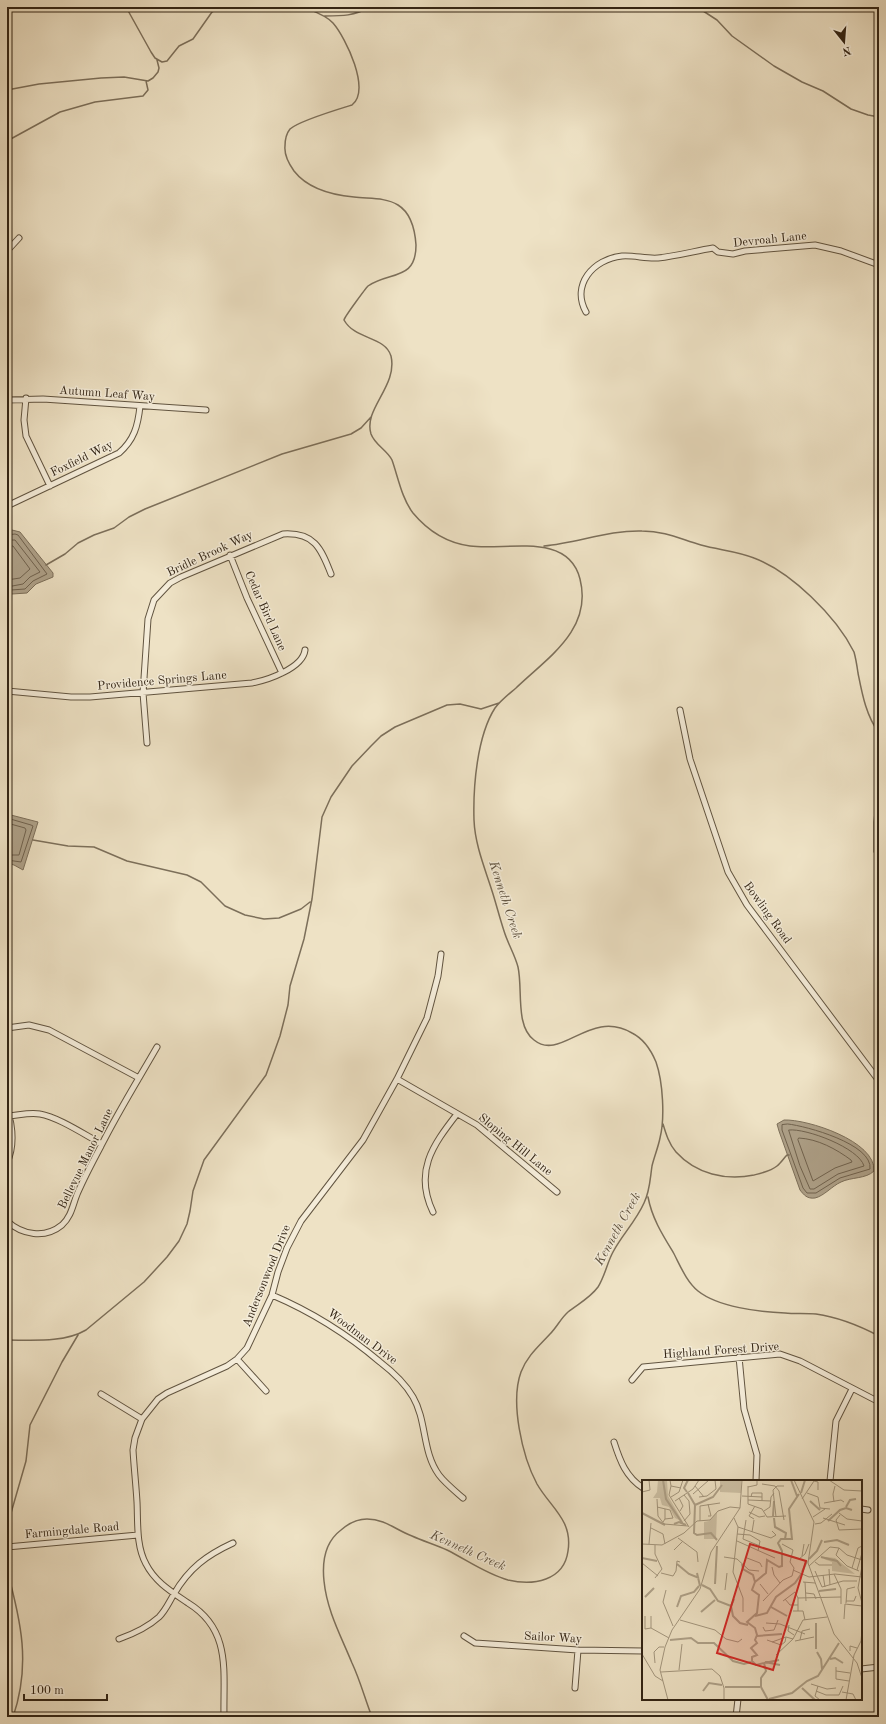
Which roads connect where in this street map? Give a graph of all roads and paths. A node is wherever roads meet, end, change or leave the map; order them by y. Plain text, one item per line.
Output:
1 (19, 238) dead end
2 (7, 251) edge
3 (879, 265) edge
4 (586, 312) dead end
5 (26, 398) junction
6 (7, 400) edge
7 (140, 406) junction
8 (206, 410) dead end
9 (50, 486) junction
10 (7, 506) edge
11 (230, 555) junction
12 (331, 574) dead end
13 (305, 650) dead end
14 (282, 673) junction
15 (7, 691) edge
16 (143, 693) junction
17 (680, 710) dead end
18 (147, 743) dead end
19 (440, 954) dead end
20 (7, 1028) edge
21 (157, 1047) dead end
22 (139, 1078) junction
23 (397, 1080) junction
24 (879, 1080) edge
25 (7, 1108) edge
26 (456, 1114) junction
27 (10, 1116) junction
28 (102, 1144) junction
29 (7, 1164) edge
30 (557, 1192) dead end
31 (433, 1212) dead end
32 (7, 1221) edge
33 (272, 1295) junction
34 (739, 1357) junction
35 (237, 1359) junction
36 (632, 1380) dead end
37 (852, 1389) junction
38 (266, 1391) dead end
39 (102, 1394) dead end
40 (879, 1402) edge
41 (142, 1419) junction
42 (614, 1442) dead end
43 (756, 1480) edge
44 (830, 1480) edge
45 (642, 1487) edge
46 (463, 1498) dead end
47 (862, 1509) edge
48 (868, 1510) dead end
49 (138, 1535) junction
50 (233, 1543) dead end
51 (7, 1547) edge
52 (174, 1594) junction
53 (464, 1636) dead end
54 (119, 1640) dead end
55 (578, 1650) junction
56 (642, 1651) edge
57 (879, 1667) edge
58 (862, 1669) edge
59 (575, 1688) dead end
60 (738, 1700) edge
61 (224, 1717) edge
62 (736, 1717) edge

1 - 2 street
3 - 4 street, Devroah Lane
5 - 6 street, Autumn Leaf Way
5 - 7 street, Autumn Leaf Way
5 - 9 street
7 - 8 street, Autumn Leaf Way
7 - 9 street, Foxfield Way
9 - 10 street, Foxfield Way
11 - 12 street, Bridle Brook Way
11 - 14 street, Cedar Bird Lane
11 - 16 street, Bridle Brook Way
13 - 14 street, Providence Springs Lane
14 - 16 street, Providence Springs Lane
15 - 16 street, Providence Springs Lane
16 - 18 street, Bridle Brook Way
17 - 24 street, Bowling Road
19 - 23 street, Andersonwood Drive
20 - 22 street
21 - 22 street, Bellevue Manor Lane
22 - 28 street, Bellevue Manor Lane
23 - 26 street, Sloping Hill Lane
23 - 33 street, Andersonwood Drive
25 - 27 street
26 - 30 street, Sloping Hill Lane
26 - 31 street
27 - 28 street
27 - 29 street
28 - 32 street, Bellevue Manor Lane
33 - 35 street, Andersonwood Drive
33 - 46 street, Woodman Drive
34 - 36 street, Highland Forest Drive
34 - 37 street, Highland Forest Drive
34 - 43 street
35 - 38 street
35 - 41 street, Andersonwood Drive
37 - 40 street, Highland Forest Drive
37 - 44 street
39 - 41 street
41 - 49 street, Andersonwood Drive
42 - 45 street
47 - 48 street
49 - 51 street, Farmingdale Road
49 - 52 street, Andersonwood Drive
50 - 52 street
52 - 54 street
52 - 61 street, Andersonwood Drive
53 - 55 street, Sailor Way
55 - 56 street, Sailor Way
55 - 59 street
57 - 58 street
60 - 62 street

